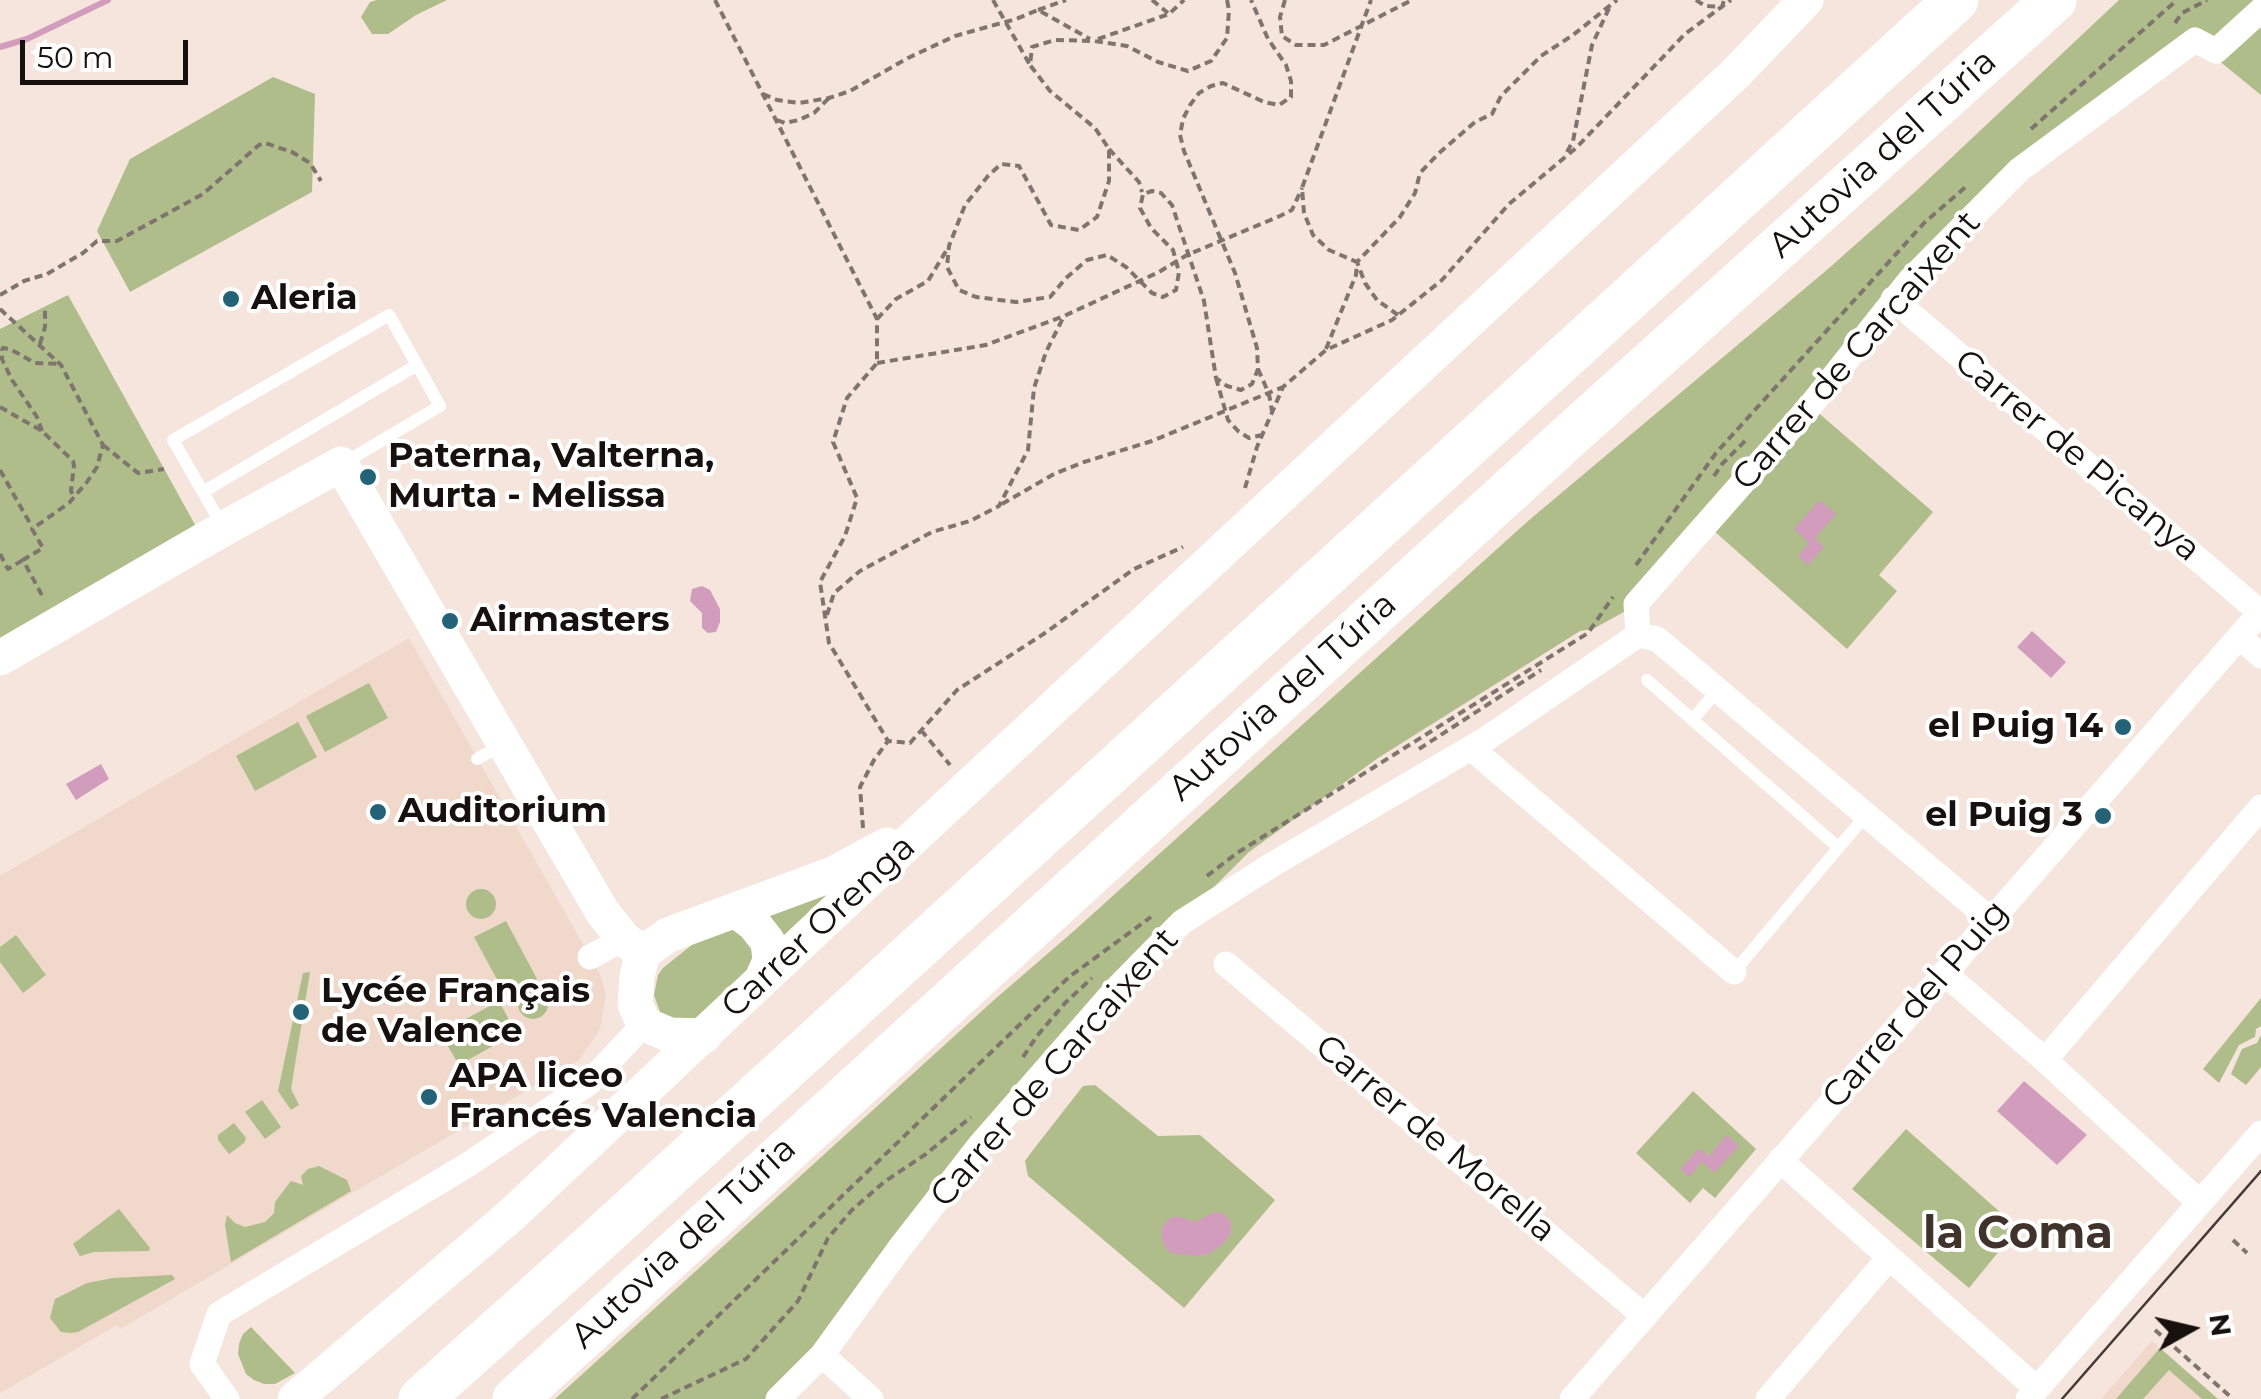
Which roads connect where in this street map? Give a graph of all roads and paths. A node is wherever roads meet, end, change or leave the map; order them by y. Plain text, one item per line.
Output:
1 (715, 0) edge
2 (993, 0) edge
3 (1066, 0) edge
4 (1152, 0) edge
5 (1184, 0) edge
6 (1227, 0) edge
7 (1251, 0) edge
8 (1285, 0) edge
9 (1372, 0) edge
10 (1412, 0) edge
11 (1696, 0) edge
12 (1731, 0) edge
13 (1806, 0) edge
14 (1956, 0) edge
15 (2054, 0) edge
16 (2177, 0) edge
17 (2207, 0) edge
18 (1614, 1) edge
19 (1723, 3) edge
20 (1038, 10) junction
21 (2261, 10) edge
22 (1168, 14) junction
23 (1004, 22) junction
24 (1361, 26) junction
25 (2172, 27) dead end
26 (1094, 41) junction
27 (1030, 65) junction
28 (762, 94) junction
29 (830, 98) junction
30 (776, 120) junction
31 (2029, 131) dead end
32 (1109, 149) junction
33 (1564, 157) junction
34 (321, 181) dead end
35 (1970, 183) dead end
36 (1302, 188) junction
37 (1143, 194) junction
38 (1222, 241) junction
39 (949, 246) junction
40 (1188, 254) junction
41 (1176, 260) junction
42 (1357, 262) junction
43 (1899, 262) dead end
44 (1140, 281) junction
45 (0, 295) edge
46 (1893, 300) junction
47 (45, 306) dead end
48 (0, 309) edge
49 (1398, 315) junction
50 (1064, 316) junction
51 (876, 319) junction
52 (1846, 321) dead end
53 (40, 344) junction
54 (1326, 350) junction
55 (877, 363) junction
56 (61, 364) junction
57 (417, 365) junction
58 (1258, 368) junction
59 (1216, 378) junction
60 (1283, 387) junction
61 (1269, 394) junction
62 (0, 408) edge
63 (1225, 410) junction
64 (1272, 412) junction
65 (42, 431) junction
66 (1262, 435) junction
67 (1748, 438) dead end
68 (103, 446) junction
69 (342, 464) junction
70 (164, 469) dead end
71 (0, 470) edge
72 (1706, 488) dead end
73 (1244, 491) dead end
74 (203, 492) junction
75 (74, 498) junction
76 (999, 506) junction
77 (32, 529) junction
78 (224, 529) junction
79 (1195, 542) dead end
80 (0, 554) edge
81 (23, 560) junction
82 (1630, 573) dead end
83 (1620, 588) dead end
84 (826, 619) junction
85 (2255, 623) edge
86 (58, 625) junction
87 (1638, 635) junction
88 (1589, 639) dead end
89 (2261, 656) edge
90 (0, 658) edge
91 (1647, 680) dead end
92 (1718, 690) junction
93 (1692, 720) junction
94 (921, 730) junction
95 (888, 741) junction
96 (1471, 748) junction
97 (1412, 753) dead end
98 (968, 787) junction
99 (2261, 807) edge
100 (1866, 814) junction
101 (928, 824) junction
102 (1838, 847) junction
103 (872, 854) junction
104 (1207, 876) dead end
105 (1161, 910) dead end
106 (737, 911) junction
107 (1991, 920) junction
108 (634, 946) junction
109 (590, 958) dead end
110 (1226, 964) dead end
111 (1734, 972) joint
112 (1944, 973) junction
113 (1094, 976) dead end
114 (761, 981) junction
115 (644, 1024) junction
116 (704, 1036) junction
117 (1021, 1060) dead end
118 (2045, 1060) junction
119 (975, 1112) dead end
120 (2261, 1133) edge
121 (1780, 1160) junction
122 (2199, 1202) junction
123 (2233, 1240) dead end
124 (2247, 1253) dead end
125 (1888, 1258) junction
126 (1644, 1314) junction
127 (2155, 1330) dead end
128 (822, 1355) junction
129 (2032, 1394) edge
130 (226, 1399) edge
131 (295, 1399) edge
132 (421, 1399) edge
133 (514, 1399) edge
134 (632, 1399) edge
135 (661, 1399) edge
136 (778, 1399) edge
137 (871, 1399) edge
138 (1572, 1399) edge
139 (1768, 1399) edge
140 (2233, 1399) edge

1 - 28 path
2 - 23 path
3 - 20 path
4 - 22 path
5 - 22 path
6 - 26 path
7 - 38 path
8 - 24 path
9 - 24 path
10 - 24 path
11 - 19 path
12 - 19 path
13 - 98 street
14 - 132 highway, Autovia del Túria
15 - 133 highway, Autovia del Túria
16 - 31 path
17 - 25 path
18 - 33 path
18 - 42 path
19 - 33 path
20 - 23 path
20 - 26 path
21 - 46 street, Carrer de Carcaixent
22 - 26 path
23 - 27 path
23 - 29 path
24 - 36 path
26 - 27 path
27 - 32 path
28 - 29 path
28 - 30 path
29 - 30 path
30 - 51 path
32 - 37 path
32 - 39 path
33 - 49 path
34 - 45 path
35 - 82 path
36 - 38 path
36 - 42 path
37 - 40 path
37 - 41 path
38 - 40 path
38 - 58 path
39 - 44 path
39 - 51 path
40 - 41 path
40 - 59 path
41 - 44 path
41 - 44 path
42 - 49 path
42 - 54 path
43 - 52 path
44 - 50 path
46 - 85 street, Carrer de Picanya
46 - 87 street, Carrer de Carcaixent
47 - 53 path
48 - 53 path
49 - 54 path
50 - 55 path
50 - 76 path
51 - 55 path
53 - 56 path
54 - 60 path
55 - 84 path
56 - 65 path
56 - 68 path
57 - 69 lane
57 - 74 lane
57 - 74 lane
58 - 59 path
58 - 61 path
59 - 63 path
60 - 61 path
60 - 64 path
61 - 63 path
61 - 64 path
62 - 65 path
63 - 66 path
63 - 76 path
64 - 66 path
65 - 75 path
66 - 73 path
67 - 72 path
68 - 70 path
68 - 75 path
69 - 78 street
69 - 108 street
71 - 77 path
74 - 78 lane
75 - 77 path
76 - 84 path
77 - 81 path
78 - 86 street
79 - 94 path
80 - 81 path
81 - 86 path
83 - 104 path
84 - 95 path
85 - 89 street, Carrer de Picanya
85 - 107 street, Carrer del Puig
86 - 90 street
87 - 92 street
87 - 96 street, Carrer de Carcaixent
88 - 97 path
91 - 93 lane
92 - 93 lane
92 - 100 street
93 - 102 lane
94 - 95 path
94 - 98 path
95 - 103 path
96 - 111 street
96 - 128 street, Carrer de Carcaixent
98 - 101 street
99 - 118 street
100 - 102 lane
100 - 107 street
101 - 103 street, Carrer Orenga
101 - 114 street, Carrer Orenga
102 - 111 lane
103 - 106 street, Carrer Orenga
105 - 134 path
106 - 108 street, Carrer Orenga
106 - 114 street
107 - 112 street, Carrer del Puig
108 - 109 street
108 - 115 street
110 - 126 street, Carrer de Morella
112 - 118 street
112 - 121 street, Carrer del Puig
113 - 117 path
114 - 116 street, Carrer Orenga
115 - 116 street
115 - 130 street
116 - 131 street, Carrer Orenga
118 - 122 street
119 - 135 path
120 - 122 street
121 - 125 street
121 - 126 street, Carrer del Puig
122 - 129 street
123 - 124 path
125 - 129 street
125 - 139 street
126 - 138 street, Carrer del Puig
127 - 140 path
128 - 136 street, Carrer de Carcaixent
128 - 137 street

